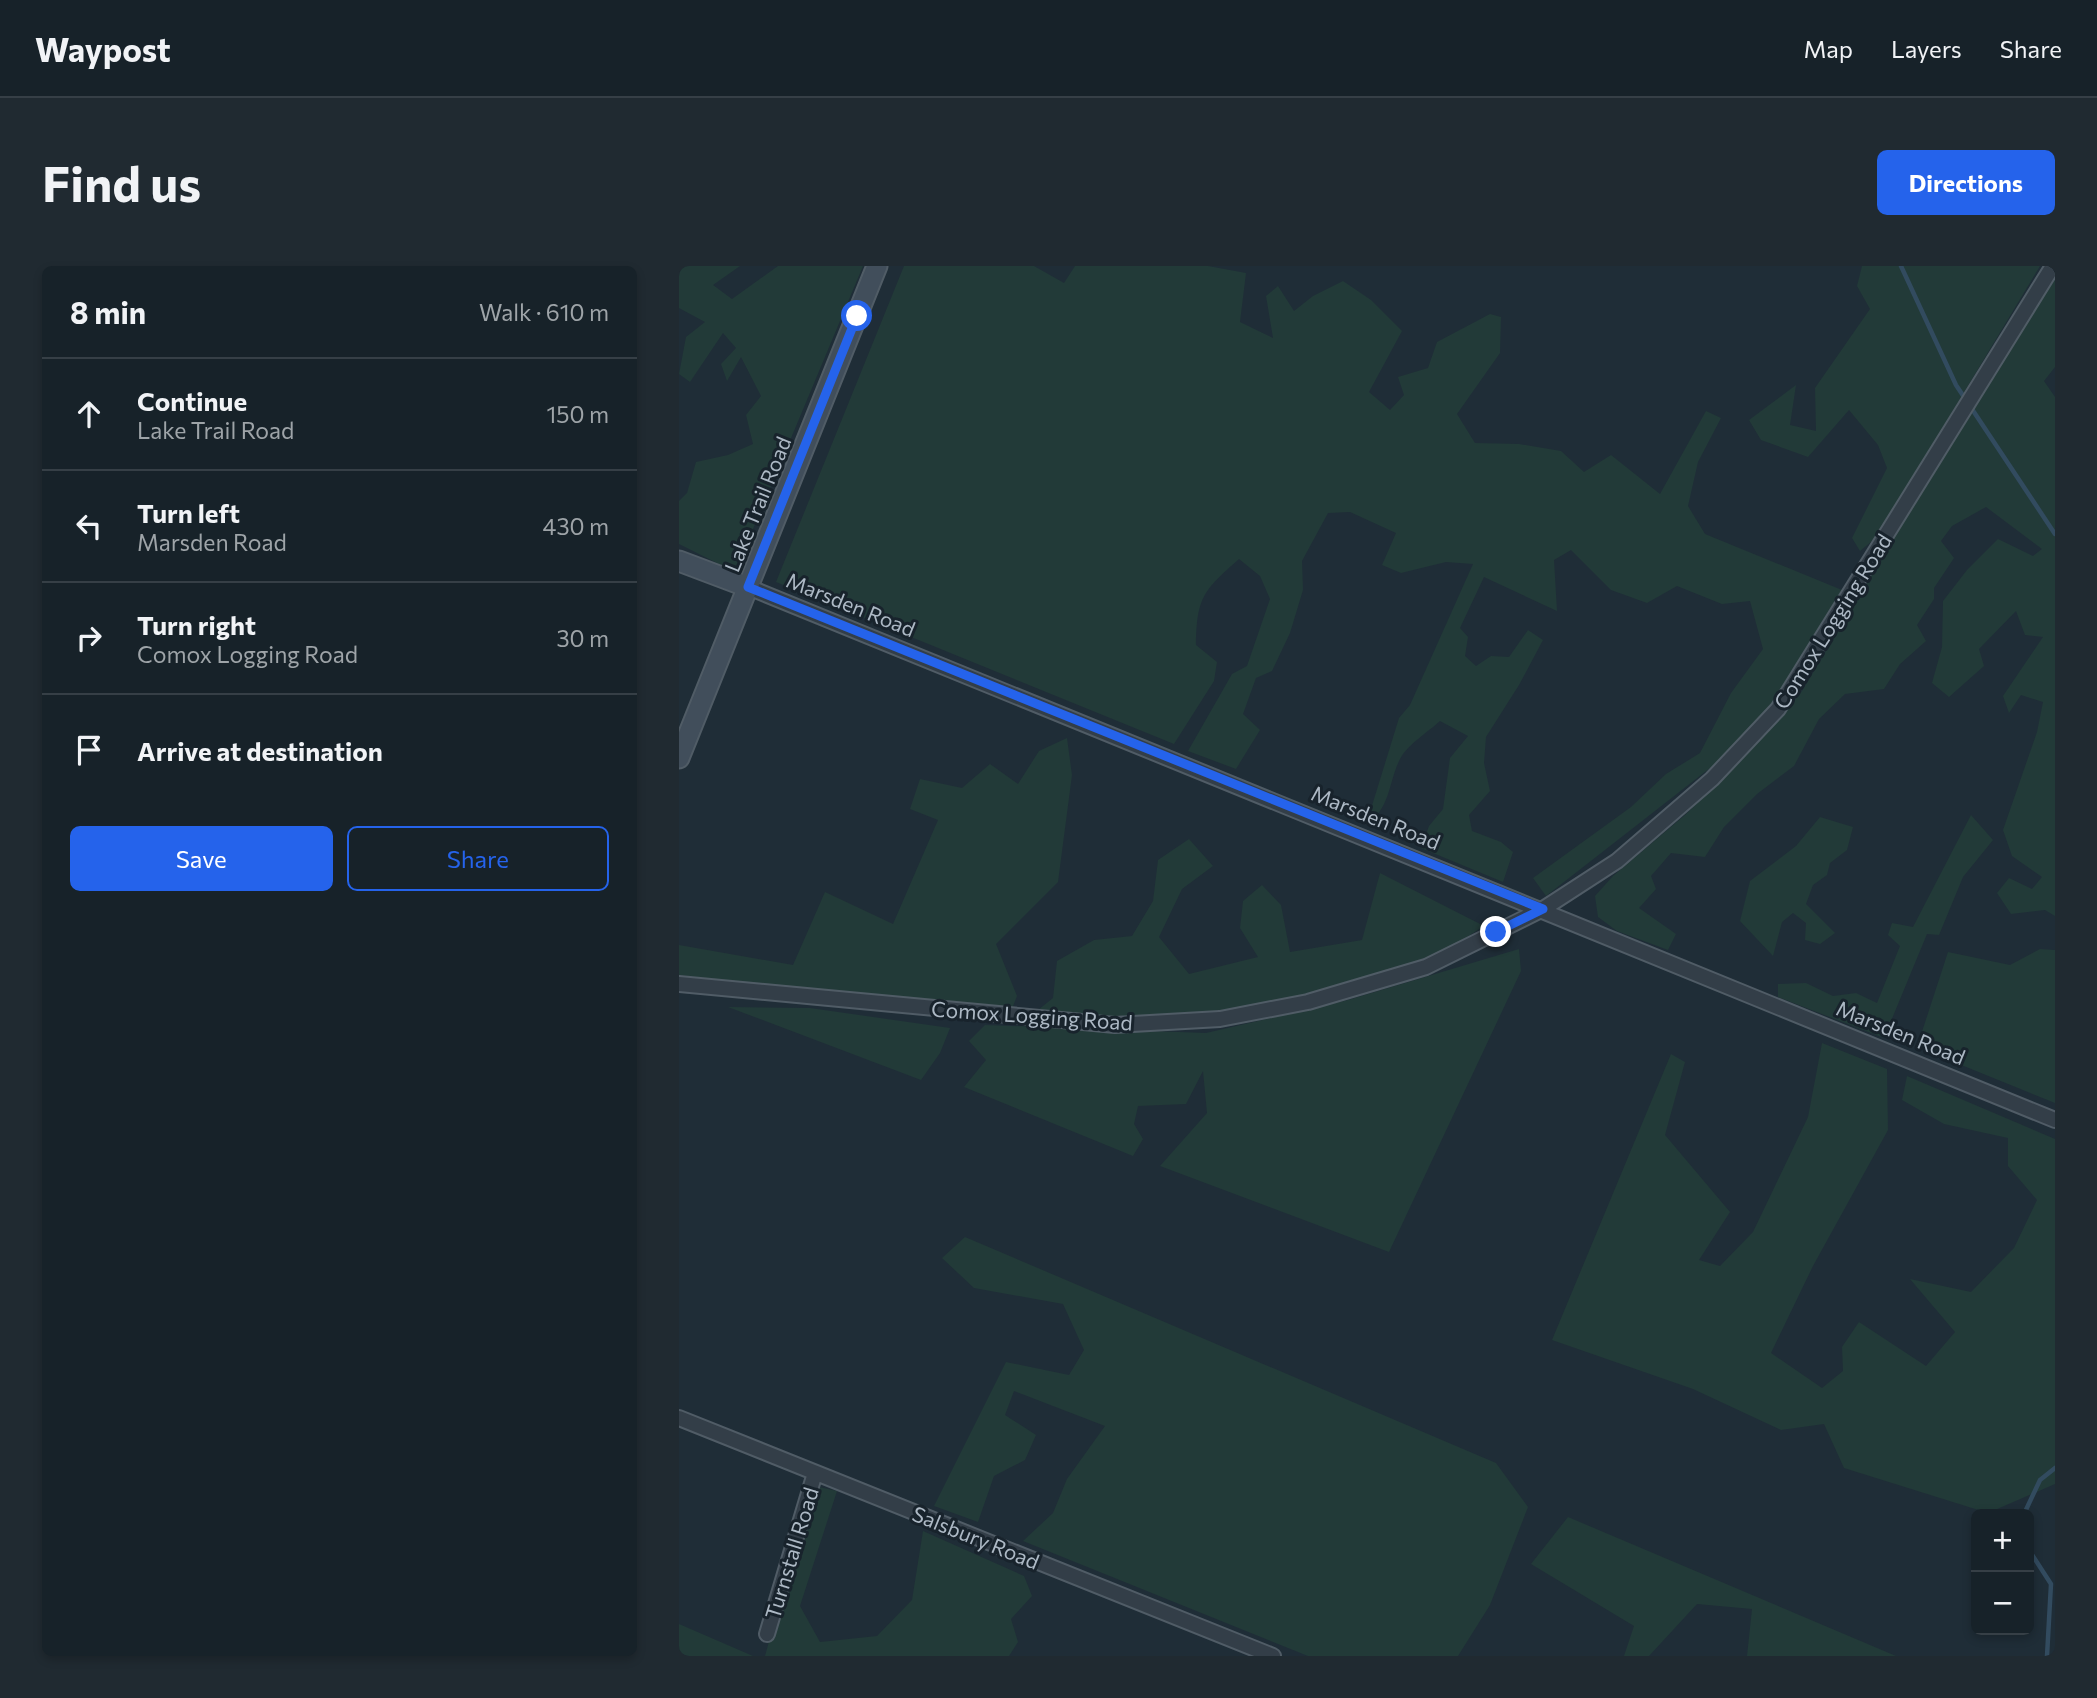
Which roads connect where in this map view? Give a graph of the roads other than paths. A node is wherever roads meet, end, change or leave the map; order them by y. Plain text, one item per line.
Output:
1 (877, 266) edge
2 (2053, 266) edge
3 (679, 561) edge
4 (748, 587) junction
5 (679, 758) edge
6 (1543, 909) junction
7 (679, 984) edge
8 (2055, 1120) edge
9 (679, 1418) edge
10 (815, 1473) junction
11 (768, 1634) dead end
12 (1273, 1656) edge

1 - 4 street, Lake Trail Road
2 - 6 street, Comox Logging Road
3 - 4 street, Marsden Road
4 - 5 street, Lake Trail Road
4 - 6 street, Marsden Road
6 - 7 street, Comox Logging Road
6 - 8 street, Marsden Road
9 - 10 street, Salsbury Road
10 - 11 street, Turnstall Road
10 - 12 street, Salsbury Road

